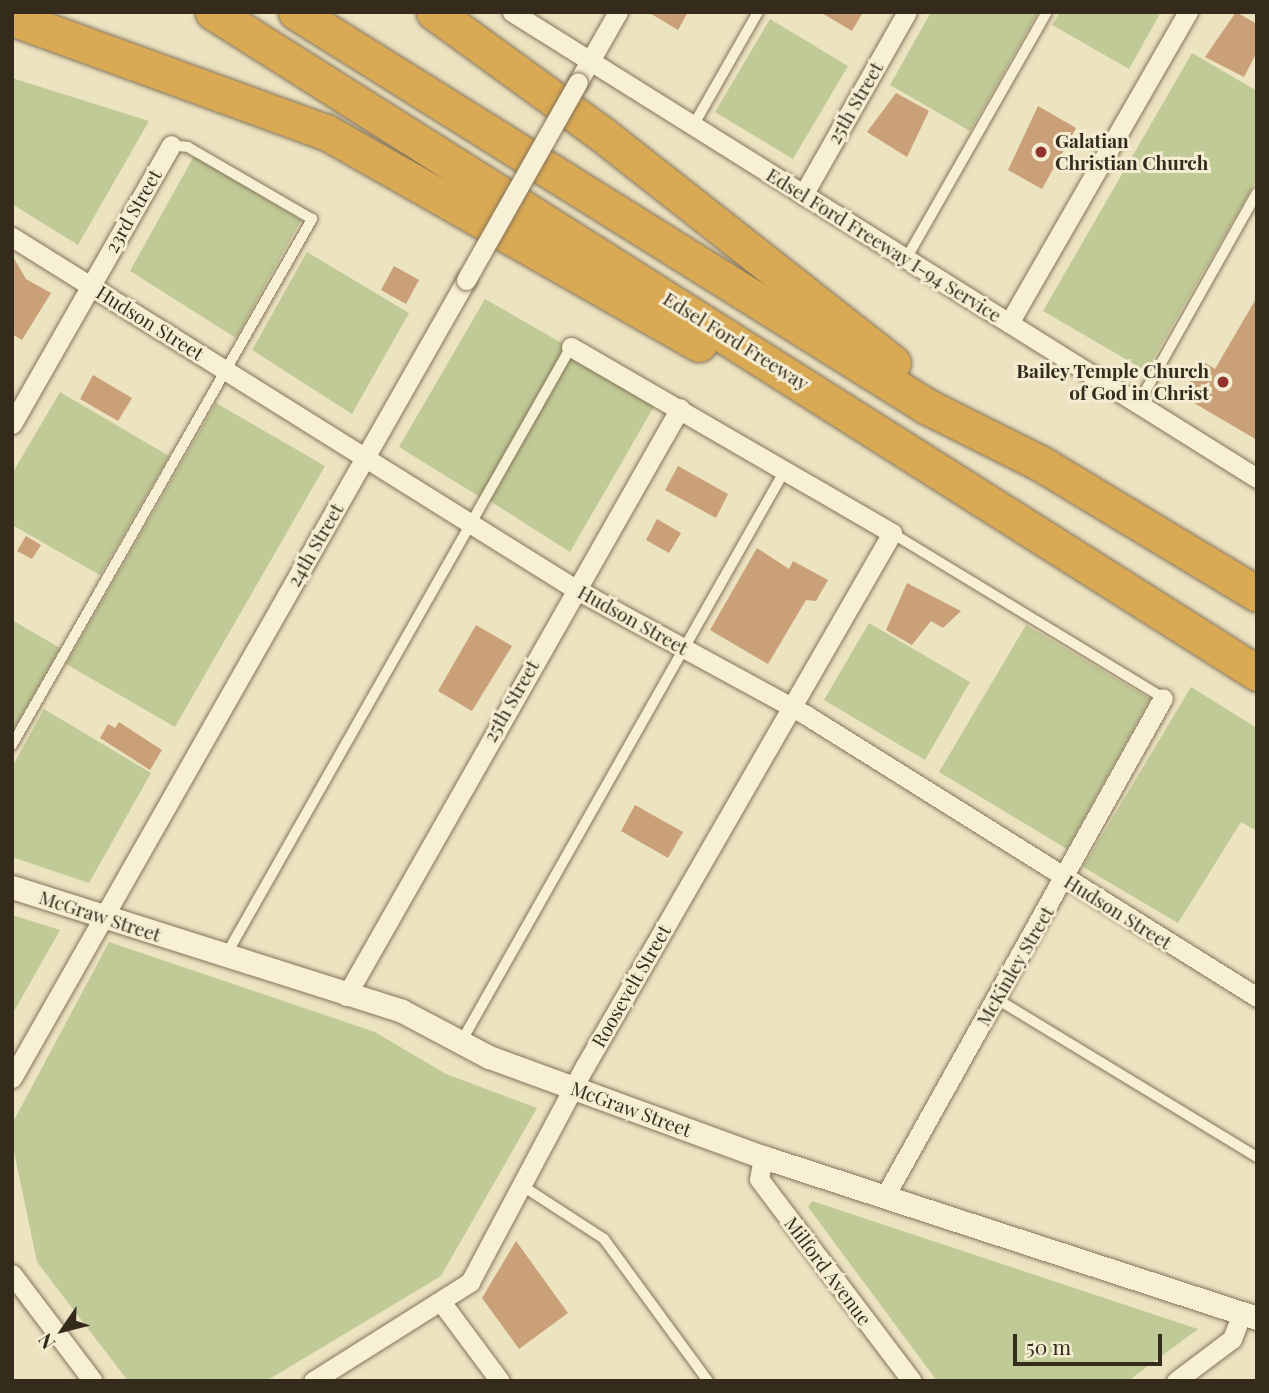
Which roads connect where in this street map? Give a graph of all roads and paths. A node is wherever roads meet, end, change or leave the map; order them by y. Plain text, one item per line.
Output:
1 (213, 12) edge
2 (296, 12) edge
3 (434, 12) edge
4 (512, 12) edge
5 (618, 12) edge
6 (758, 12) edge
7 (907, 12) edge
8 (1047, 12) edge
9 (1188, 12) edge
10 (12, 18) edge
11 (12, 43) edge
12 (126, 60) junction
13 (590, 61) junction
14 (693, 126) junction
15 (171, 145) joint
16 (1257, 193) edge
17 (803, 195) junction
18 (12, 237) edge
19 (906, 259) junction
20 (91, 286) junction
21 (1009, 323) junction
22 (572, 346) joint
23 (226, 370) junction
24 (1138, 404) junction
25 (926, 406) junction
26 (680, 408) junction
27 (12, 424) edge
28 (879, 430) junction
29 (365, 457) junction
30 (785, 470) junction
31 (1257, 478) edge
32 (471, 523) junction
33 (1012, 523) junction
34 (892, 533) junction
35 (577, 590) junction
36 (1257, 594) edge
37 (685, 648) junction
38 (1257, 673) edge
39 (1163, 698) joint
40 (1257, 698) edge
41 (791, 706) junction
42 (12, 745) edge
43 (1064, 880) junction
44 (12, 887) edge
45 (103, 916) junction
46 (225, 956) junction
47 (346, 996) junction
48 (1257, 998) edge
49 (997, 999) junction
50 (460, 1043) junction
51 (14, 1072) edge
52 (574, 1087) junction
53 (763, 1157) junction
54 (1257, 1157) edge
55 (521, 1185) junction
56 (886, 1196) junction
57 (13, 1277) edge
58 (442, 1303) junction
59 (1249, 1315) edge
60 (93, 1381) edge
61 (313, 1381) edge
62 (500, 1381) edge
63 (708, 1381) edge
64 (912, 1381) edge
65 (1176, 1381) edge

1 - 28 highway, Edsel Ford Freeway
2 - 25 highway
3 - 25 highway
4 - 13 street, Edsel Ford Freeway I-94 Service
5 - 13 street, 24th Street
6 - 14 lane
7 - 17 street, 25th Street
8 - 19 lane
9 - 21 street
10 - 12 highway
11 - 12 highway
12 - 28 highway
13 - 14 street, Edsel Ford Freeway I-94 Service
13 - 29 street, 24th Street, bridge
14 - 17 street, Edsel Ford Freeway I-94 Service
15 - 20 street, 23rd Street
15 - 23 lane
16 - 24 lane
17 - 19 street, Edsel Ford Freeway I-94 Service
18 - 20 street, Hudson Street
19 - 21 street, Edsel Ford Freeway I-94 Service
20 - 23 street, Hudson Street
20 - 27 street, 23rd Street
21 - 24 street, Edsel Ford Freeway I-94 Service
22 - 26 street
22 - 32 lane
23 - 29 street, Hudson Street
23 - 42 lane
24 - 31 street, Edsel Ford Freeway I-94 Service
25 - 36 highway
26 - 30 street
26 - 35 street, 25th Street
28 - 33 highway, Edsel Ford Freeway
29 - 32 street, Hudson Street
29 - 45 street, 24th Street
30 - 34 street
30 - 37 lane
32 - 35 street, Hudson Street
32 - 46 lane
33 - 38 highway, Edsel Ford Freeway
33 - 40 highway
34 - 39 lane
34 - 41 street, Roosevelt Street
35 - 37 street, Hudson Street
35 - 47 street, 25th Street
37 - 41 street, Hudson Street
37 - 50 lane
39 - 43 street, McKinley Street
41 - 43 street, Hudson Street
41 - 52 street, Roosevelt Street
43 - 48 street, Hudson Street
43 - 49 street, McKinley Street
44 - 45 street, McGraw Street
45 - 46 street, McGraw Street
45 - 51 street, 24th Street
46 - 47 street, McGraw Street
47 - 50 street, McGraw Street
49 - 54 lane
49 - 56 street, McKinley Street
50 - 52 street, McGraw Street
52 - 53 street, McGraw Street
52 - 55 street, Roosevelt Street
53 - 56 street, McGraw Street
53 - 64 street, Milford Avenue
55 - 58 street, Roosevelt Street
55 - 63 lane
56 - 59 street, McGraw Street
57 - 60 street
58 - 61 street, Roosevelt Street
58 - 62 street
59 - 65 street

